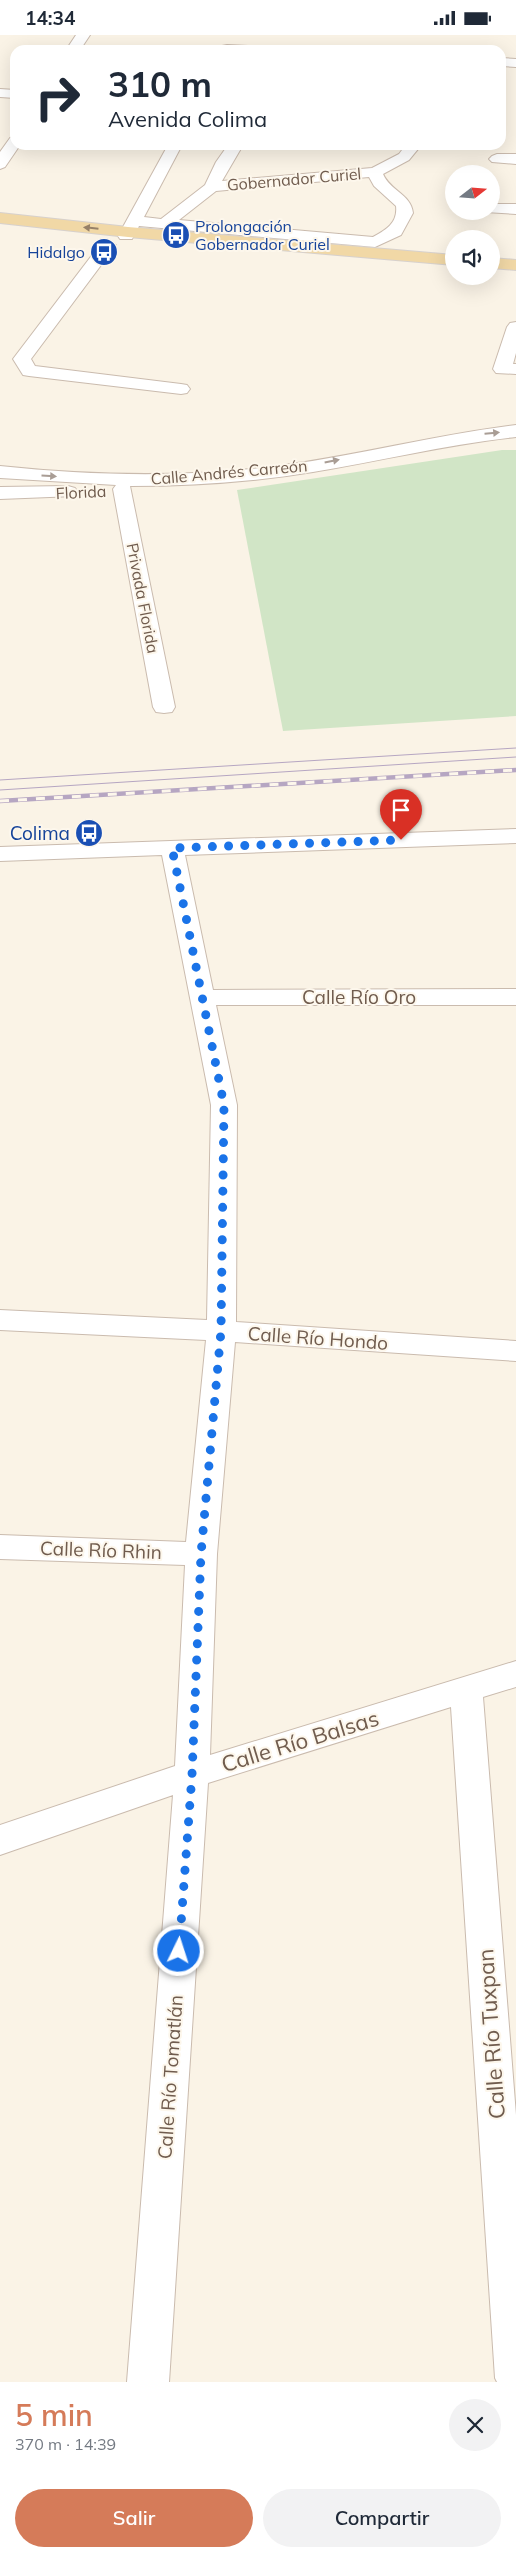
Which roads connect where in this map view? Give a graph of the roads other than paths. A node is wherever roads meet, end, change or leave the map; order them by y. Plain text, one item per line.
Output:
1 (10, 149) edge
2 (172, 150) edge
3 (232, 150) edge
4 (409, 150) edge
5 (497, 159) dead end
6 (516, 159) edge
7 (0, 164) edge
8 (375, 172) junction
9 (212, 187) junction
10 (500, 209) edge
11 (516, 209) edge
12 (0, 218) edge
13 (164, 224) junction
14 (0, 232) edge
15 (123, 236) junction
16 (378, 248) junction
17 (445, 259) edge
18 (500, 264) edge
19 (516, 265) edge
20 (445, 270) edge
21 (500, 274) edge
22 (516, 275) edge
23 (516, 327) edge
24 (516, 369) edge
25 (181, 389) dead end
26 (516, 431) edge
27 (0, 471) edge
28 (160, 480) junction
29 (123, 489) junction
30 (0, 493) edge
31 (164, 707) dead end
32 (516, 836) edge
33 (172, 848) junction
34 (0, 854) edge
35 (516, 997) edge
36 (202, 998) junction
37 (0, 1320) edge
38 (221, 1331) junction
39 (516, 1351) edge
40 (0, 1547) edge
41 (201, 1554) junction
42 (516, 1674) edge
43 (466, 1689) junction
44 (192, 1775) junction
45 (0, 1840) edge
46 (516, 2378) edge
47 (148, 2382) edge

1 - 7 street
2 - 15 street
3 - 9 street, Gobernador Curiel
4 - 8 street, Gobernador Curiel
5 - 6 street
8 - 9 street, Gobernador Curiel
8 - 16 street, Gobernador Curiel
9 - 13 street, Gobernador Curiel
10 - 11 street
15 -> 12 main road
13 - 15 street
13 - 16 street
14 - 15 main road
15 - 16 main road
15 - 20 main road
15 - 25 street
16 - 17 main road
18 - 19 main road
21 - 22 main road
23 - 24 street
28 -> 26 street, Calle Andrés Carreón
27 -> 28 street, Calle Andrés Carreón
28 - 29 street, Florida
29 - 30 street, Florida
29 - 31 street, Privada Florida
32 - 33 street
33 - 34 street
33 - 36 street, Calle Río Tomatlán
35 - 36 street, Calle Río Oro
36 - 38 street, Calle Río Tomatlán
37 - 38 street, Calle Río Hondo
38 - 39 street, Calle Río Hondo
38 - 41 street, Calle Río Tomatlán
40 - 41 street, Calle Río Rhin
41 - 44 street, Calle Río Tomatlán
42 - 43 street, Calle Río Balsas
43 - 44 street, Calle Río Balsas
43 - 46 street, Calle Río Tuxpan
44 - 45 street, Calle Río Balsas
44 - 47 street, Calle Río Tomatlán

